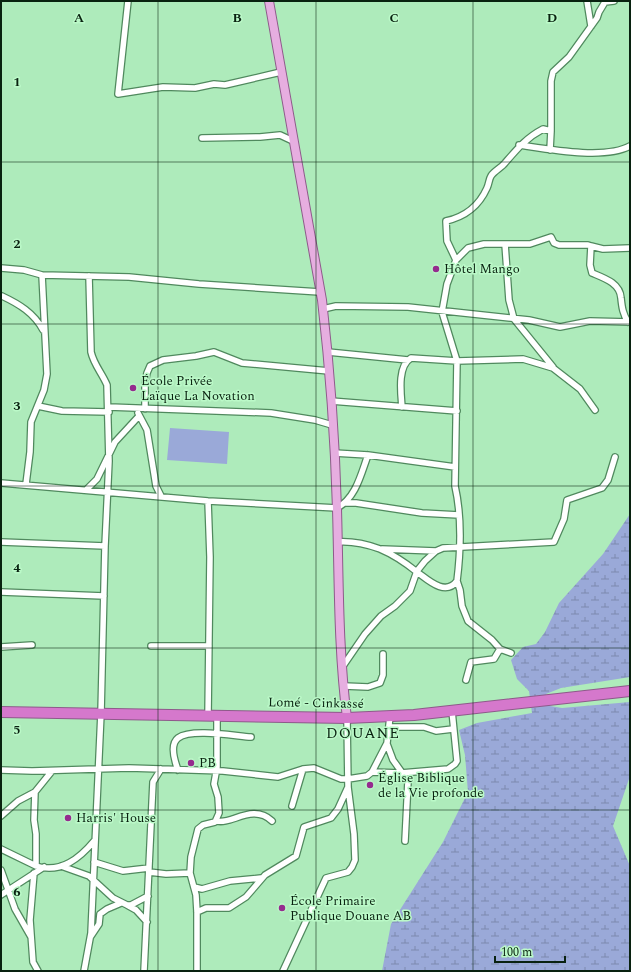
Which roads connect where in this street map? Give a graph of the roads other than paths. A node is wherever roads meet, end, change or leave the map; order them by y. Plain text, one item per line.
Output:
1 (128, 1) edge
2 (270, 1) edge
3 (587, 1) edge
4 (614, 1) edge
5 (592, 26) junction
6 (281, 72) junction
7 (551, 131) junction
8 (202, 138) dead end
9 (294, 142) junction
10 (519, 145) junction
11 (630, 146) edge
12 (550, 150) junction
13 (505, 244) junction
14 (591, 246) junction
15 (630, 248) edge
16 (456, 260) junction
17 (1, 268) edge
18 (42, 275) junction
19 (89, 276) junction
20 (320, 292) junction
21 (2, 296) dead end
22 (323, 309) junction
23 (442, 312) junction
24 (514, 319) junction
25 (629, 322) edge
26 (43, 330) junction
27 (328, 352) junction
28 (408, 360) junction
29 (457, 361) junction
30 (553, 368) junction
31 (329, 371) junction
32 (331, 401) junction
33 (38, 406) junction
34 (402, 407) junction
35 (109, 409) junction
36 (135, 409) junction
37 (145, 409) junction
38 (595, 410) dead end
39 (457, 411) junction
40 (139, 416) junction
41 (332, 425) junction
42 (109, 452) junction
43 (334, 453) junction
44 (368, 455) junction
45 (615, 457) dead end
46 (455, 466) junction
47 (1, 483) edge
48 (26, 484) junction
49 (86, 490) junction
50 (107, 492) junction
51 (161, 496) junction
52 (208, 501) junction
53 (346, 503) junction
54 (337, 508) junction
55 (459, 515) junction
56 (1, 542) edge
57 (338, 542) junction
58 (104, 546) junction
59 (460, 547) junction
60 (380, 549) junction
61 (436, 551) junction
62 (417, 571) junction
63 (457, 581) junction
64 (427, 582) junction
65 (413, 583) junction
66 (1, 592) edge
67 (104, 596) junction
68 (32, 645) dead end
69 (151, 646) dead end
70 (209, 646) junction
71 (1, 647) edge
72 (500, 649) junction
73 (511, 653) dead end
74 (383, 654) dead end
75 (343, 666) junction
76 (466, 680) dead end
77 (344, 686) junction
78 (630, 691) edge
79 (452, 711) junction
80 (1, 712) edge
81 (101, 713) junction
82 (212, 716) junction
83 (347, 718) junction
84 (389, 722) junction
85 (453, 729) junction
86 (217, 734) junction
87 (251, 737) dead end
88 (387, 743) junction
89 (161, 769) junction
90 (303, 769) junction
91 (1, 770) edge
92 (98, 770) junction
93 (178, 770) junction
94 (52, 771) junction
95 (216, 771) junction
96 (372, 772) junction
97 (402, 773) junction
98 (348, 779) junction
99 (348, 787) junction
100 (35, 792) junction
101 (292, 806) dead end
102 (1, 816) edge
103 (217, 821) junction
104 (272, 821) dead end
105 (95, 840) junction
106 (405, 841) dead end
107 (1, 849) edge
108 (94, 862) junction
109 (36, 866) junction
110 (61, 866) junction
111 (44, 867) junction
112 (1, 870) edge
113 (149, 870) junction
114 (34, 873) junction
115 (190, 873) junction
116 (261, 878) junction
117 (94, 881) junction
118 (194, 887) junction
119 (8, 890) junction
120 (1, 896) edge
121 (148, 896) junction
122 (121, 903) junction
123 (127, 905) junction
124 (197, 912) junction
125 (147, 922) junction
126 (90, 937) junction
127 (33, 943) junction
128 (38, 971) edge
129 (84, 971) edge
130 (144, 971) edge
131 (197, 971) edge
132 (283, 971) edge

1 - 6 street
2 - 6 main road
3 - 5 street
4 - 5 street
5 - 7 street
6 - 9 main road
7 - 10 street
7 - 12 street
8 - 9 street
9 - 20 main road
10 - 12 street
10 - 16 street
11 - 12 street
13 - 14 street
13 - 16 street
13 - 24 street
14 - 15 street
14 - 25 street
16 - 23 street
17 - 18 street
18 - 19 street
18 - 26 street
19 - 20 street
19 - 35 street
20 - 22 main road
21 - 26 street
22 - 23 street
22 - 27 main road
23 - 24 street
23 - 29 street
24 - 25 street
24 - 30 street
26 - 33 street
27 - 28 street
27 - 31 main road
28 - 29 street
28 - 34 street
29 - 30 street
29 - 39 street
30 - 38 street
31 - 32 main road
31 - 37 street
32 - 34 street
32 - 41 main road
33 - 35 street
33 - 48 street
34 - 39 street
35 - 36 street
35 - 42 street
36 - 37 street
36 - 40 street
37 - 41 street
39 - 46 street
40 - 42 street
40 - 51 street
41 - 43 main road
42 - 49 street
42 - 50 street
43 - 44 street
43 - 54 main road
44 - 46 street
44 - 53 street
45 - 59 street
46 - 55 street
47 - 48 street
48 - 49 street
49 - 50 street
50 - 51 street
50 - 58 street
51 - 52 street
52 - 54 street
52 - 70 street
53 - 54 street
53 - 55 street
54 - 57 main road
55 - 59 street
56 - 58 street
57 - 60 street
57 - 75 main road
58 - 67 street
59 - 61 street
59 - 63 street
60 - 61 street
60 - 62 street
61 - 62 street
62 - 64 street
62 - 65 street
63 - 64 street
63 - 72 street
64 - 65 street
65 - 75 street
66 - 67 street
67 - 81 street
68 - 71 street
69 - 70 street
70 - 82 street
72 - 73 street
72 - 76 street
74 - 77 street
75 - 77 main road
77 - 83 main road
78 - 79 highway, Lomé - Cinkassé
79 - 84 highway, Lomé - Cinkassé
79 - 85 street
80 - 81 highway, Lomé - Cinkassé
81 - 82 highway, Lomé - Cinkassé
81 - 92 street
82 - 83 highway, Lomé - Cinkassé
82 - 86 street
83 - 84 highway, Lomé - Cinkassé
83 - 98 street
84 - 85 street
84 - 88 street
85 - 97 street
86 - 87 street
86 - 93 street
86 - 95 street
88 - 96 street
88 - 97 street
89 - 92 street
89 - 93 street
89 - 113 street
90 - 95 street
90 - 98 street
90 - 101 street
91 - 94 street
92 - 94 street
92 - 105 street
93 - 95 street
94 - 100 street
95 - 103 street
96 - 97 street
96 - 98 street
97 - 106 street
98 - 99 street
99 - 116 street
99 - 132 street
100 - 102 street
100 - 109 street
103 - 104 street
103 - 115 street
105 - 108 street
105 - 110 street
107 - 109 street
108 - 113 street
108 - 117 street
109 - 111 street
110 - 111 street
110 - 117 street
111 - 114 street
112 - 119 street
113 - 115 street
113 - 121 street
114 - 119 street
114 - 127 street
115 - 118 street
116 - 118 street
116 - 124 street
117 - 122 street
117 - 126 street
118 - 124 street
119 - 120 street
119 - 127 street
121 - 123 street
121 - 125 street
122 - 123 street
122 - 126 street
123 - 125 street
124 - 131 street
125 - 130 street
126 - 129 street
127 - 128 street

